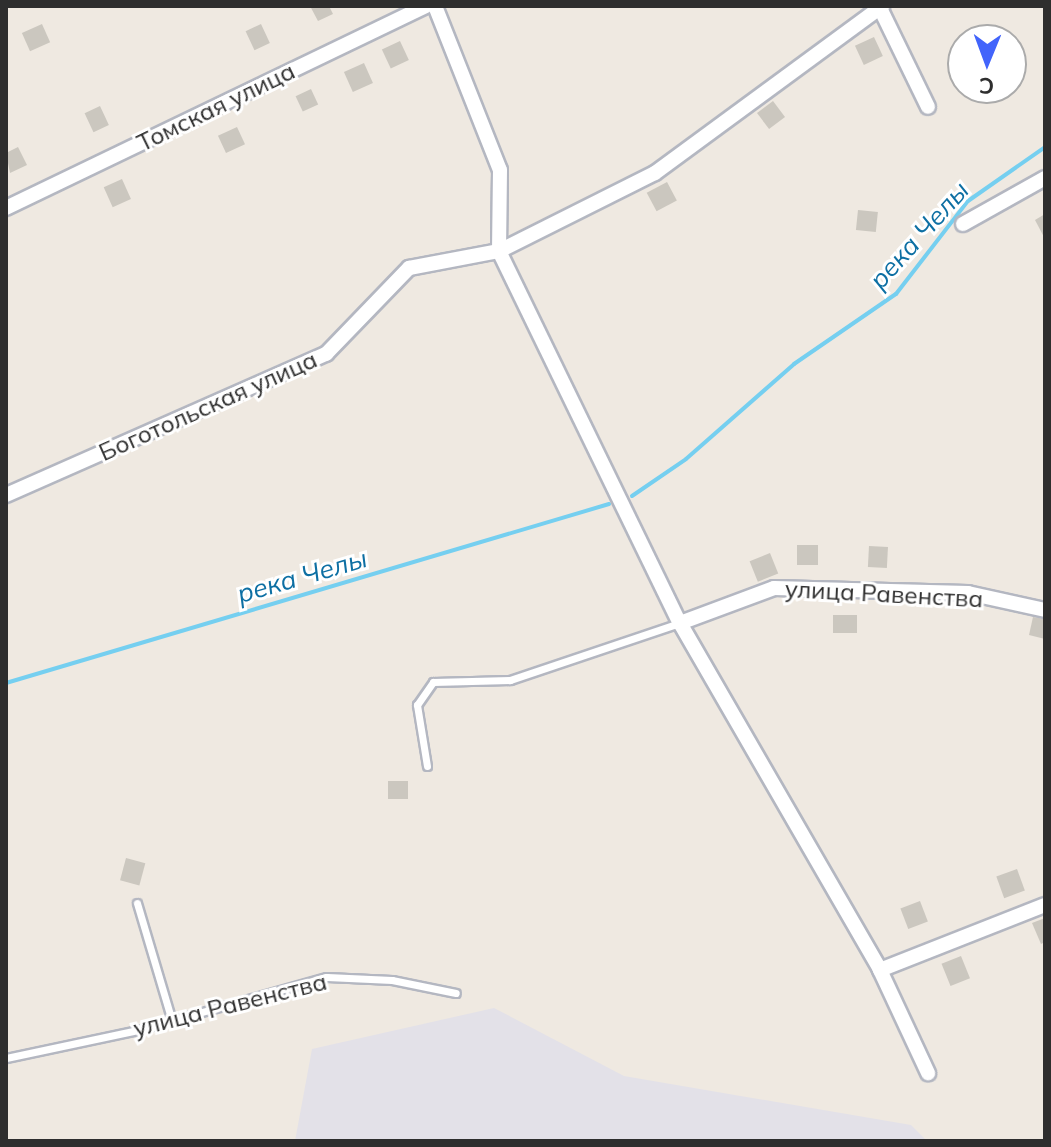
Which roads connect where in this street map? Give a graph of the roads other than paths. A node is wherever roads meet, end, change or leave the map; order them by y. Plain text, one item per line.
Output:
1 (426, 6) edge
2 (435, 6) edge
3 (880, 6) edge
4 (928, 107) dead end
5 (1045, 178) edge
6 (6, 208) edge
7 (963, 224) dead end
8 (499, 251) junction
9 (6, 495) edge
10 (1045, 610) edge
11 (680, 623) junction
12 (427, 766) dead end
13 (137, 903) dead end
14 (1045, 905) edge
15 (880, 970) junction
16 (456, 993) dead end
17 (172, 1021) junction
18 (6, 1058) edge
19 (928, 1073) dead end

1 - 6 street, Томская улица
2 - 8 street
3 - 4 street
3 - 8 street, Боготольская улица
5 - 7 street
8 - 9 street, Боготольская улица
8 - 11 street
10 - 11 street, улица Равенства
11 - 12 lane
11 - 15 street
13 - 17 lane
14 - 15 street
15 - 19 street
16 - 17 lane, улица Равенства
17 - 18 lane, улица Равенства

